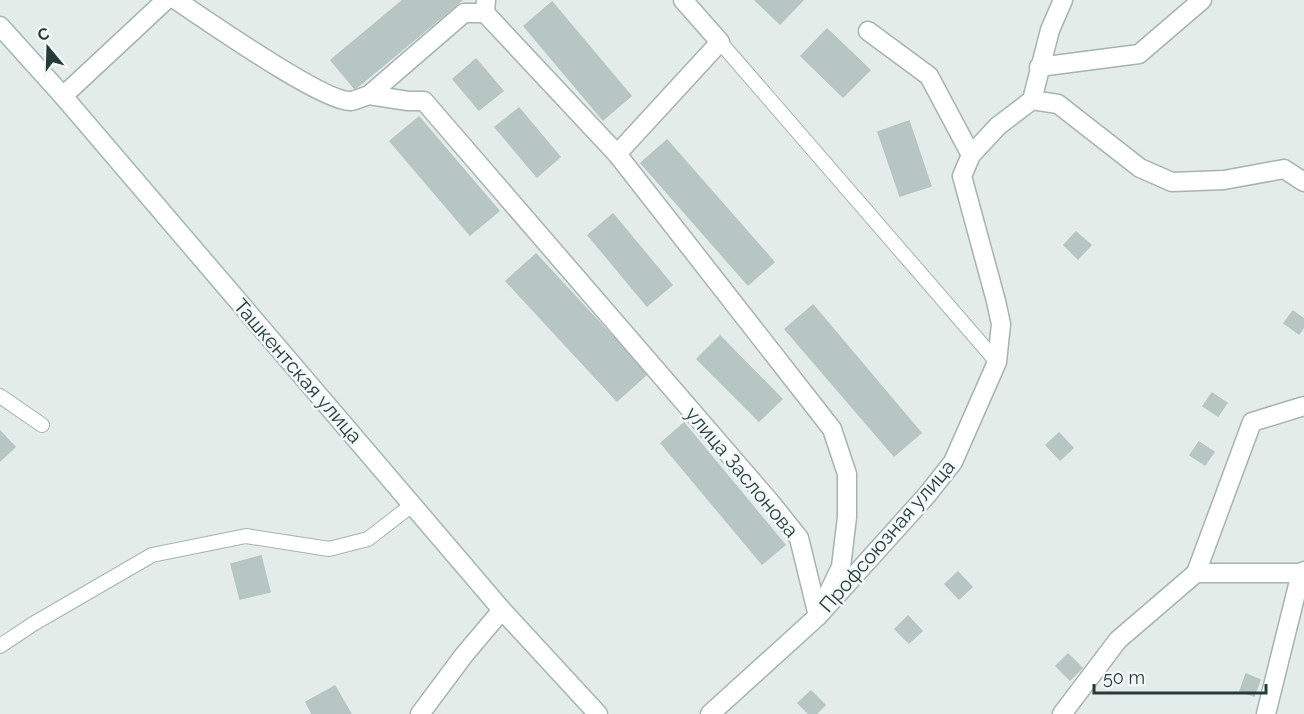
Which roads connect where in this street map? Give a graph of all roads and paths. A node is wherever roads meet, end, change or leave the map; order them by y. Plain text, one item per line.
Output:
1 (166, 0) edge
2 (176, 0) edge
3 (683, 0) edge
4 (1063, 0) edge
5 (1202, 0) edge
6 (485, 6) edge
7 (868, 31) dead end
8 (2, 34) edge
9 (720, 42) junction
10 (1040, 68) junction
11 (63, 96) junction
12 (369, 96) junction
13 (1032, 100) junction
14 (617, 154) junction
15 (970, 155) junction
16 (1304, 182) edge
17 (997, 362) junction
18 (0, 396) edge
19 (1304, 406) edge
20 (42, 425) dead end
21 (412, 505) junction
22 (1303, 572) edge
23 (1196, 573) junction
24 (502, 610) junction
25 (818, 616) junction
26 (0, 646) edge
27 (420, 714) edge
28 (598, 714) edge
29 (710, 714) edge
30 (1062, 714) edge
31 (1266, 714) edge

1 - 11 street
2 - 12 street, улица Заслонова
3 - 9 street
4 - 10 street
5 - 10 street
6 - 12 street
6 - 14 street
7 - 15 street
8 - 11 street, Ташкентская улица
9 - 14 street
9 - 17 lane
10 - 13 street
11 - 21 street, Ташкентская улица
12 - 25 street, улица Заслонова
13 - 15 street
13 - 16 street
14 - 25 street
15 - 17 street, Профсоюзная улица
17 - 25 street, Профсоюзная улица
18 - 20 lane
19 - 23 street
21 - 24 street, Ташкентская улица
21 - 26 lane
22 - 23 street
22 - 31 street
23 - 30 street
24 - 27 street
24 - 28 street, Ташкентская улица
25 - 29 street, Профсоюзная улица

